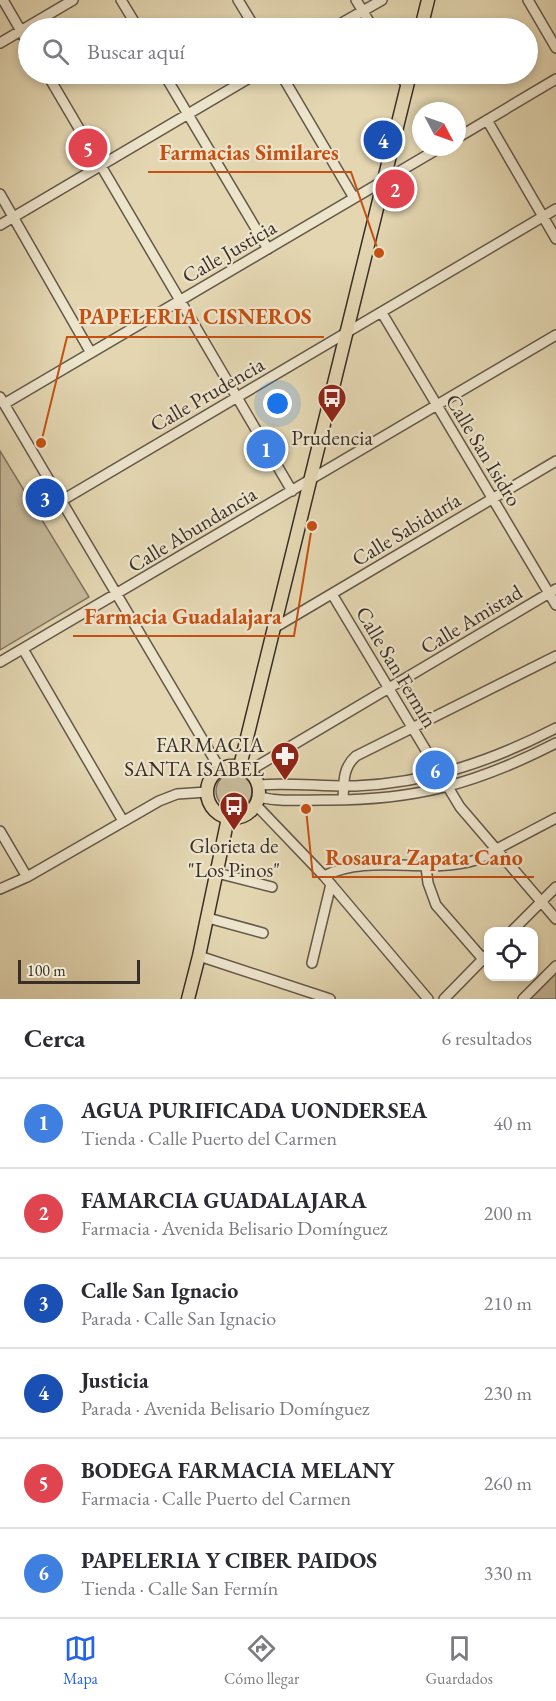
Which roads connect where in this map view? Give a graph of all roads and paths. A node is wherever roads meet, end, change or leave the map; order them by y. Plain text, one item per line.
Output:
1 (3, 0) edge
2 (73, 0) edge
3 (121, 0) edge
4 (238, 0) edge
5 (356, 0) edge
6 (382, 0) edge
7 (428, 0) edge
8 (528, 0) edge
9 (363, 11) junction
10 (43, 18) edge
11 (132, 18) edge
12 (249, 18) edge
13 (351, 18) edge
14 (367, 18) edge
15 (424, 18) edge
16 (18, 26) edge
17 (18, 33) edge
18 (0, 43) edge
19 (556, 48) edge
20 (556, 79) edge
21 (52, 84) edge
22 (170, 84) edge
23 (239, 84) edge
24 (287, 84) edge
25 (407, 84) edge
26 (188, 113) junction
27 (487, 120) junction
28 (466, 133) edge
29 (426, 156) edge
30 (101, 165) junction
31 (384, 181) junction
32 (0, 194) edge
33 (354, 198) junction
34 (556, 209) edge
35 (14, 216) junction
36 (543, 217) junction
37 (0, 225) edge
38 (556, 239) edge
39 (268, 249) junction
40 (180, 300) junction
41 (382, 313) junction
42 (345, 334) junction
43 (556, 335) edge
44 (91, 353) junction
45 (236, 397) junction
46 (2, 400) edge
47 (437, 405) junction
48 (556, 461) edge
49 (309, 481) junction
50 (292, 491) junction
51 (492, 499) junction
52 (61, 501) junction
53 (552, 591) edge
54 (117, 594) junction
55 (332, 594) junction
56 (556, 605) edge
57 (273, 628) junction
58 (23, 649) junction
59 (556, 656) edge
60 (0, 662) edge
61 (388, 688) junction
62 (412, 728) junction
63 (556, 728) edge
64 (556, 743) edge
65 (220, 769) junction
66 (245, 769) junction
67 (440, 775) junction
68 (344, 786) junction
69 (447, 787) junction
70 (207, 792) junction
71 (258, 796) junction
72 (343, 800) junction
73 (228, 818) junction
74 (556, 818) edge
75 (123, 821) junction
76 (0, 831) edge
77 (496, 850) junction
78 (426, 867) junction
79 (217, 873) junction
80 (324, 876) junction
81 (27, 877) junction
82 (331, 884) junction
83 (272, 887) dead end
84 (556, 887) edge
85 (0, 889) edge
86 (541, 901) junction
87 (208, 918) junction
88 (556, 919) edge
89 (516, 927) edge
90 (263, 933) dead end
91 (484, 954) edge
92 (484, 958) edge
93 (199, 959) junction
94 (312, 963) dead end
95 (556, 966) edge
96 (188, 999) edge
97 (330, 999) edge
98 (428, 999) edge
99 (444, 999) edge
100 (523, 999) edge

1 - 16 street
2 - 10 street
3 - 11 street
4 - 12 street
5 - 9 street
6 - 9 street
7 - 15 main road
8 - 19 street
9 - 13 street
9 - 14 street
17 - 18 street
20 - 27 street
21 - 30 street
22 - 26 street
23 - 26 street
24 - 33 street
25 - 31 main road
26 - 30 street
26 - 39 street
27 - 28 street
27 - 36 street
29 - 31 street, Calle Justicia
30 - 35 street
30 - 40 street
31 - 33 street, Calle Justicia
31 - 42 main road
32 - 35 street
33 - 39 street, Calle Justicia
34 - 36 street, Calle Prudencia
35 - 37 street
35 - 44 street
36 - 38 street
36 - 41 street, Calle Prudencia
39 - 40 street, Calle Justicia
40 - 44 street, Calle Justicia
40 - 45 street
41 - 42 street, Calle Prudencia
41 - 47 street, Calle San Isidro
42 - 45 street, Calle Prudencia
42 - 49 main road
43 - 47 street, Calle Abundancia
44 - 46 street, Calle Justicia
45 - 50 street
45 - 52 street, Calle Prudencia
46 - 52 street
47 - 49 street, Calle Abundancia
47 - 51 street, Calle San Isidro
48 - 51 street, Calle Sabiduría
49 - 50 street, Calle Abundancia
49 - 57 main road
50 - 54 street, Calle Abundancia
51 - 53 street, Calle San Isidro
51 - 55 street, Calle Sabiduría
52 - 54 street
53 - 56 street, Calle San Isidro
53 - 61 street, Calle Amistad
54 - 58 street, Calle Abundancia
54 - 65 street
55 - 57 street, Calle Sabiduría
55 - 61 street, Calle San Fermín
57 - 66 main road
58 - 60 street, Calle Abundancia
58 - 75 street
59 - 62 street
61 - 62 street, Calle San Fermín
61 - 66 street, Calle Amistad
62 - 67 street, Calle San Fermín
62 - 68 street
63 - 67 street
64 - 69 street
65 - 66 main road
65 - 70 main road
66 - 71 main road
67 - 68 street
67 - 69 street, Calle San Fermín
68 - 71 street
68 - 72 street
69 - 72 street
69 - 77 street, Calle San Fermín
70 - 73 main road
70 - 75 street
71 - 72 street
71 - 73 main road
71 - 80 street
73 - 79 main road
74 - 77 street
75 - 81 street
76 - 81 street
77 - 78 street
77 - 86 street, Calle San Fermín
78 - 80 street
78 - 91 street
79 - 83 street
79 - 87 main road
80 - 82 street
81 - 85 street
82 - 94 street
82 - 98 street
84 - 86 street
86 - 88 street, Calle San Fermín
86 - 89 street
87 - 90 street
87 - 93 main road
92 - 99 street
93 - 96 main road
93 - 97 street
95 - 100 street

